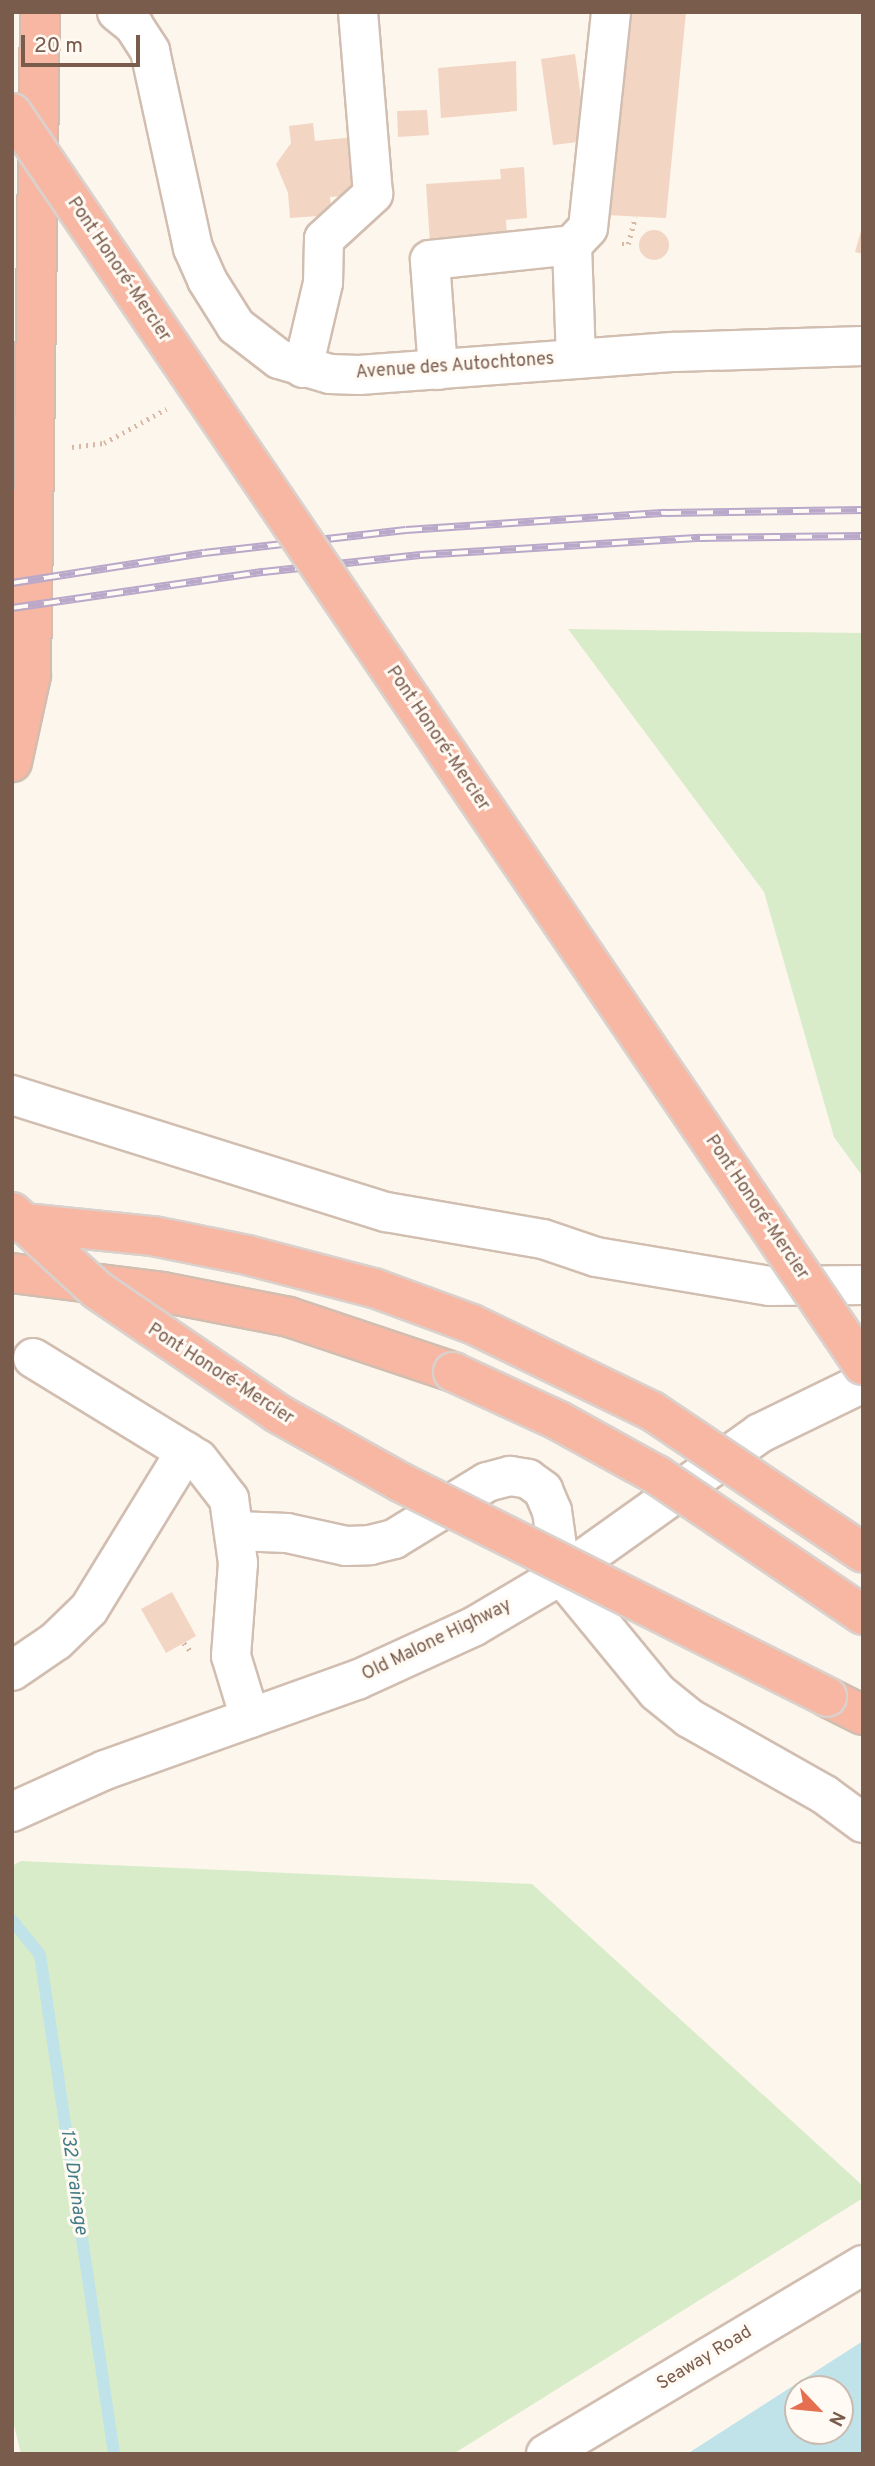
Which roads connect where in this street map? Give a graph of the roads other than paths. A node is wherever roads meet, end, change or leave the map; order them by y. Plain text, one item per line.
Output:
1 (40, 12) edge
2 (117, 12) edge
3 (358, 12) edge
4 (611, 12) edge
5 (12, 113) edge
6 (572, 245) junction
7 (863, 346) edge
8 (576, 359) junction
9 (303, 368) junction
10 (438, 370) junction
11 (12, 762) edge
12 (12, 1095) edge
13 (12, 1212) edge
14 (12, 1222) edge
15 (12, 1273) edge
16 (863, 1285) edge
17 (33, 1358) dead end
18 (863, 1365) edge
19 (863, 1383) edge
20 (186, 1451) junction
21 (236, 1531) junction
22 (863, 1553) edge
23 (561, 1575) junction
24 (863, 1615) edge
25 (12, 1671) edge
26 (863, 1715) edge
27 (250, 1718) junction
28 (12, 1812) edge
29 (863, 1823) edge
30 (863, 2265) edge
31 (546, 2454) edge

1 - 11 highway
2 - 9 street, Avenue des Autochtones
3 - 9 street
4 - 6 street
5 - 18 highway, Pont Honoré-Mercier, bridge
6 - 8 street
6 - 10 street
7 - 8 street, Avenue des Autochtones
8 - 10 street, Avenue des Autochtones
9 - 10 street, Avenue des Autochtones
12 - 16 street
13 - 26 highway, Pont Honoré-Mercier, bridge
14 - 22 highway, bridge
15 - 24 highway, bridge
17 - 20 street
19 - 23 street, Old Malone Highway
20 - 21 street
20 - 25 street
21 - 23 street
21 - 27 street
23 - 27 street, Old Malone Highway
23 - 29 street
27 - 28 street, Old Malone Highway
30 - 31 street, Seaway Road

